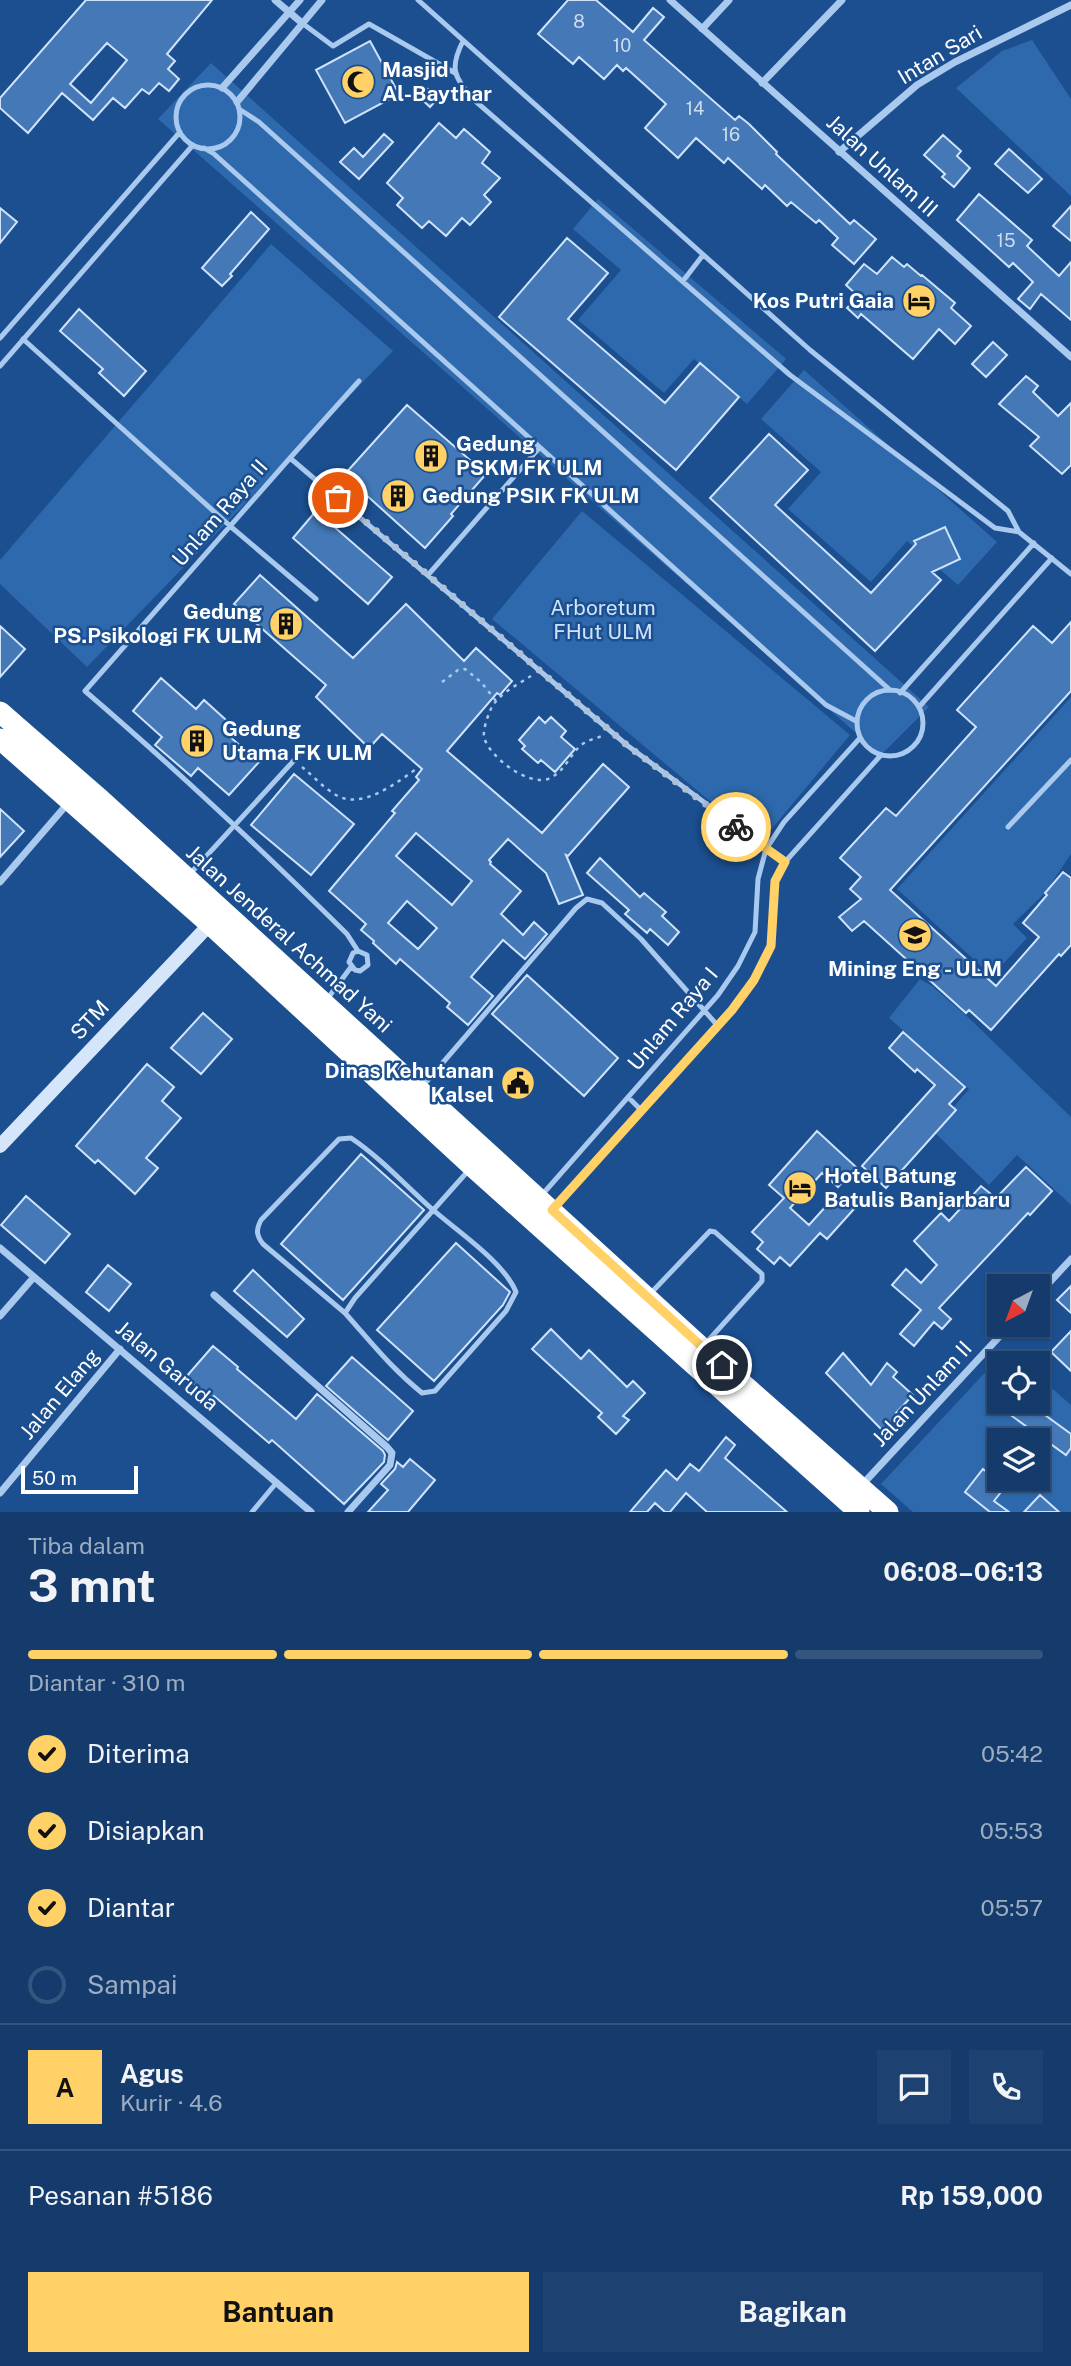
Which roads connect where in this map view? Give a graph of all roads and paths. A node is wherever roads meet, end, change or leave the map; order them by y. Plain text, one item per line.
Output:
1 (275, 0) edge
2 (300, 0) edge
3 (322, 0) edge
4 (418, 0) edge
5 (670, 0) edge
6 (729, 0) edge
7 (842, 0) edge
8 (1071, 5) edge
9 (289, 12) junction
10 (302, 23) junction
11 (702, 29) junction
12 (463, 41) junction
13 (455, 74) junction
14 (762, 83) junction
15 (222, 88) junction
16 (238, 105) junction
17 (180, 132) junction
18 (193, 145) junction
19 (204, 148) junction
20 (839, 152) junction
21 (703, 255) junction
22 (683, 281) junction
23 (0, 338) edge
24 (23, 339) junction
25 (1071, 357) edge
26 (0, 366) edge
27 (359, 381) dead end
28 (539, 448) junction
29 (290, 458) junction
30 (229, 526) junction
31 (1019, 532) junction
32 (1034, 543) junction
33 (1052, 558) junction
34 (1071, 574) edge
35 (428, 575) junction
36 (316, 599) dead end
37 (538, 670) junction
38 (442, 682) dead end
39 (890, 690) junction
40 (900, 692) junction
41 (496, 701) junction
42 (919, 707) junction
43 (0, 712) edge
44 (856, 722) junction
45 (612, 732) junction
46 (860, 738) junction
47 (0, 739) edge
48 (881, 755) junction
49 (296, 758) joint
50 (41, 760) junction
51 (1069, 765) edge
52 (419, 767) dead end
53 (101, 800) junction
54 (70, 801) junction
55 (86, 816) junction
56 (235, 824) junction
57 (1008, 827) dead end
58 (766, 849) junction
59 (785, 862) junction
60 (186, 879) junction
61 (0, 882) edge
62 (210, 924) junction
63 (358, 951) junction
64 (351, 967) junction
65 (324, 1004) junction
66 (705, 1011) junction
67 (718, 1026) junction
68 (419, 1090) junction
69 (628, 1097) junction
70 (641, 1110) junction
71 (0, 1146) edge
72 (472, 1167) junction
73 (545, 1204) junction
74 (432, 1209) junction
75 (0, 1248) edge
76 (1071, 1259) edge
77 (34, 1277) junction
78 (1050, 1281) edge
79 (214, 1294) dead end
80 (647, 1297) junction
81 (345, 1313) junction
82 (0, 1316) edge
83 (999, 1337) edge
84 (702, 1348) junction
85 (120, 1349) junction
86 (277, 1482) junction
87 (0, 1493) edge
88 (852, 1501) edge
89 (252, 1512) edge
90 (310, 1512) edge
91 (348, 1512) edge
92 (888, 1512) edge

1 - 9 street
2 - 9 street
3 - 10 street
4 - 12 lane
5 - 11 street, Jalan Unlam III
6 - 11 street
7 - 14 street
8 - 20 street, Intan Sari
9 - 10 street
9 - 15 street
10 - 13 lane
10 - 16 street
11 - 14 street, Jalan Unlam III
12 - 13 lane
12 - 21 lane
13 - 22 lane
14 - 20 street, Jalan Unlam III
15 - 16 lane
15 - 17 lane
16 - 19 lane
16 - 39 lane
17 - 18 lane
17 - 23 lane
18 - 19 lane
18 - 24 lane
19 - 28 lane
20 - 25 street, Jalan Unlam III
21 - 22 lane
21 - 31 lane
22 - 31 lane
24 - 26 lane
24 - 30 lane
27 - 29 lane
28 - 35 lane
28 - 44 lane
29 - 30 lane, Unlam Raya II
29 - 35 lane, Unlam Raya II
30 - 36 lane
30 - 56 lane, Unlam Raya II
31 - 32 lane
32 - 33 lane
32 - 40 lane
33 - 34 lane
33 - 42 lane
35 - 37 lane, Unlam Raya II
37 - 41 path
37 - 45 lane, Unlam Raya II
38 - 41 path
39 - 40 lane
39 - 44 lane
40 - 42 lane
41 - 45 path
42 - 48 lane
43 - 50 highway, Jalan Jenderal Achmad Yani
44 - 46 lane
45 - 58 lane, Unlam Raya II
46 - 48 lane
46 - 58 lane, Unlam Raya I
47 - 50 highway, Jalan Jenderal Achmad Yani
48 - 59 lane, Unlam Raya I
49 - 52 path
49 - 56 lane
50 - 53 highway, Jalan Jenderal Achmad Yani
50 - 54 highway, Jalan Jenderal Achmad Yani
51 - 57 lane
53 - 55 highway
53 - 60 highway, Jalan Jenderal Achmad Yani
54 - 55 highway, Jalan Jenderal Achmad Yani
54 - 61 street
55 - 62 highway, Jalan Jenderal Achmad Yani
56 - 60 lane
56 - 63 lane
58 - 59 lane, Unlam Raya II
58 - 66 lane, Unlam Raya I
59 - 67 lane, Unlam Raya I
60 - 65 highway, Jalan Jenderal Achmad Yani
62 - 71 street, STM
62 - 72 highway, Jalan Jenderal Achmad Yani
63 - 64 lane
63 - 64 lane
64 - 65 lane
65 - 68 highway, Jalan Jenderal Achmad Yani
66 - 67 lane
66 - 68 lane
66 - 69 lane, Unlam Raya I
67 - 70 lane, Unlam Raya I
68 - 73 highway, Jalan Jenderal Achmad Yani
69 - 70 lane
69 - 73 lane, Unlam Raya I
70 - 73 lane, Unlam Raya I
72 - 74 lane
72 - 88 highway, Jalan Jenderal Achmad Yani
73 - 80 highway, Jalan Jenderal Achmad Yani
74 - 81 lane
74 - 81 lane
74 - 81 lane
75 - 77 street, Jalan Garuda
76 - 78 street
77 - 82 street
77 - 85 street, Jalan Garuda
79 - 91 street
80 - 84 highway, Jalan Jenderal Achmad Yani
80 - 84 lane
83 - 88 street, Jalan Unlam II
84 - 88 highway, Jalan Jenderal Achmad Yani
85 - 86 street, Jalan Garuda
85 - 87 street, Jalan Elang
86 - 89 lane
86 - 90 street, Jalan Garuda
88 - 92 highway, Jalan Jenderal Achmad Yani

